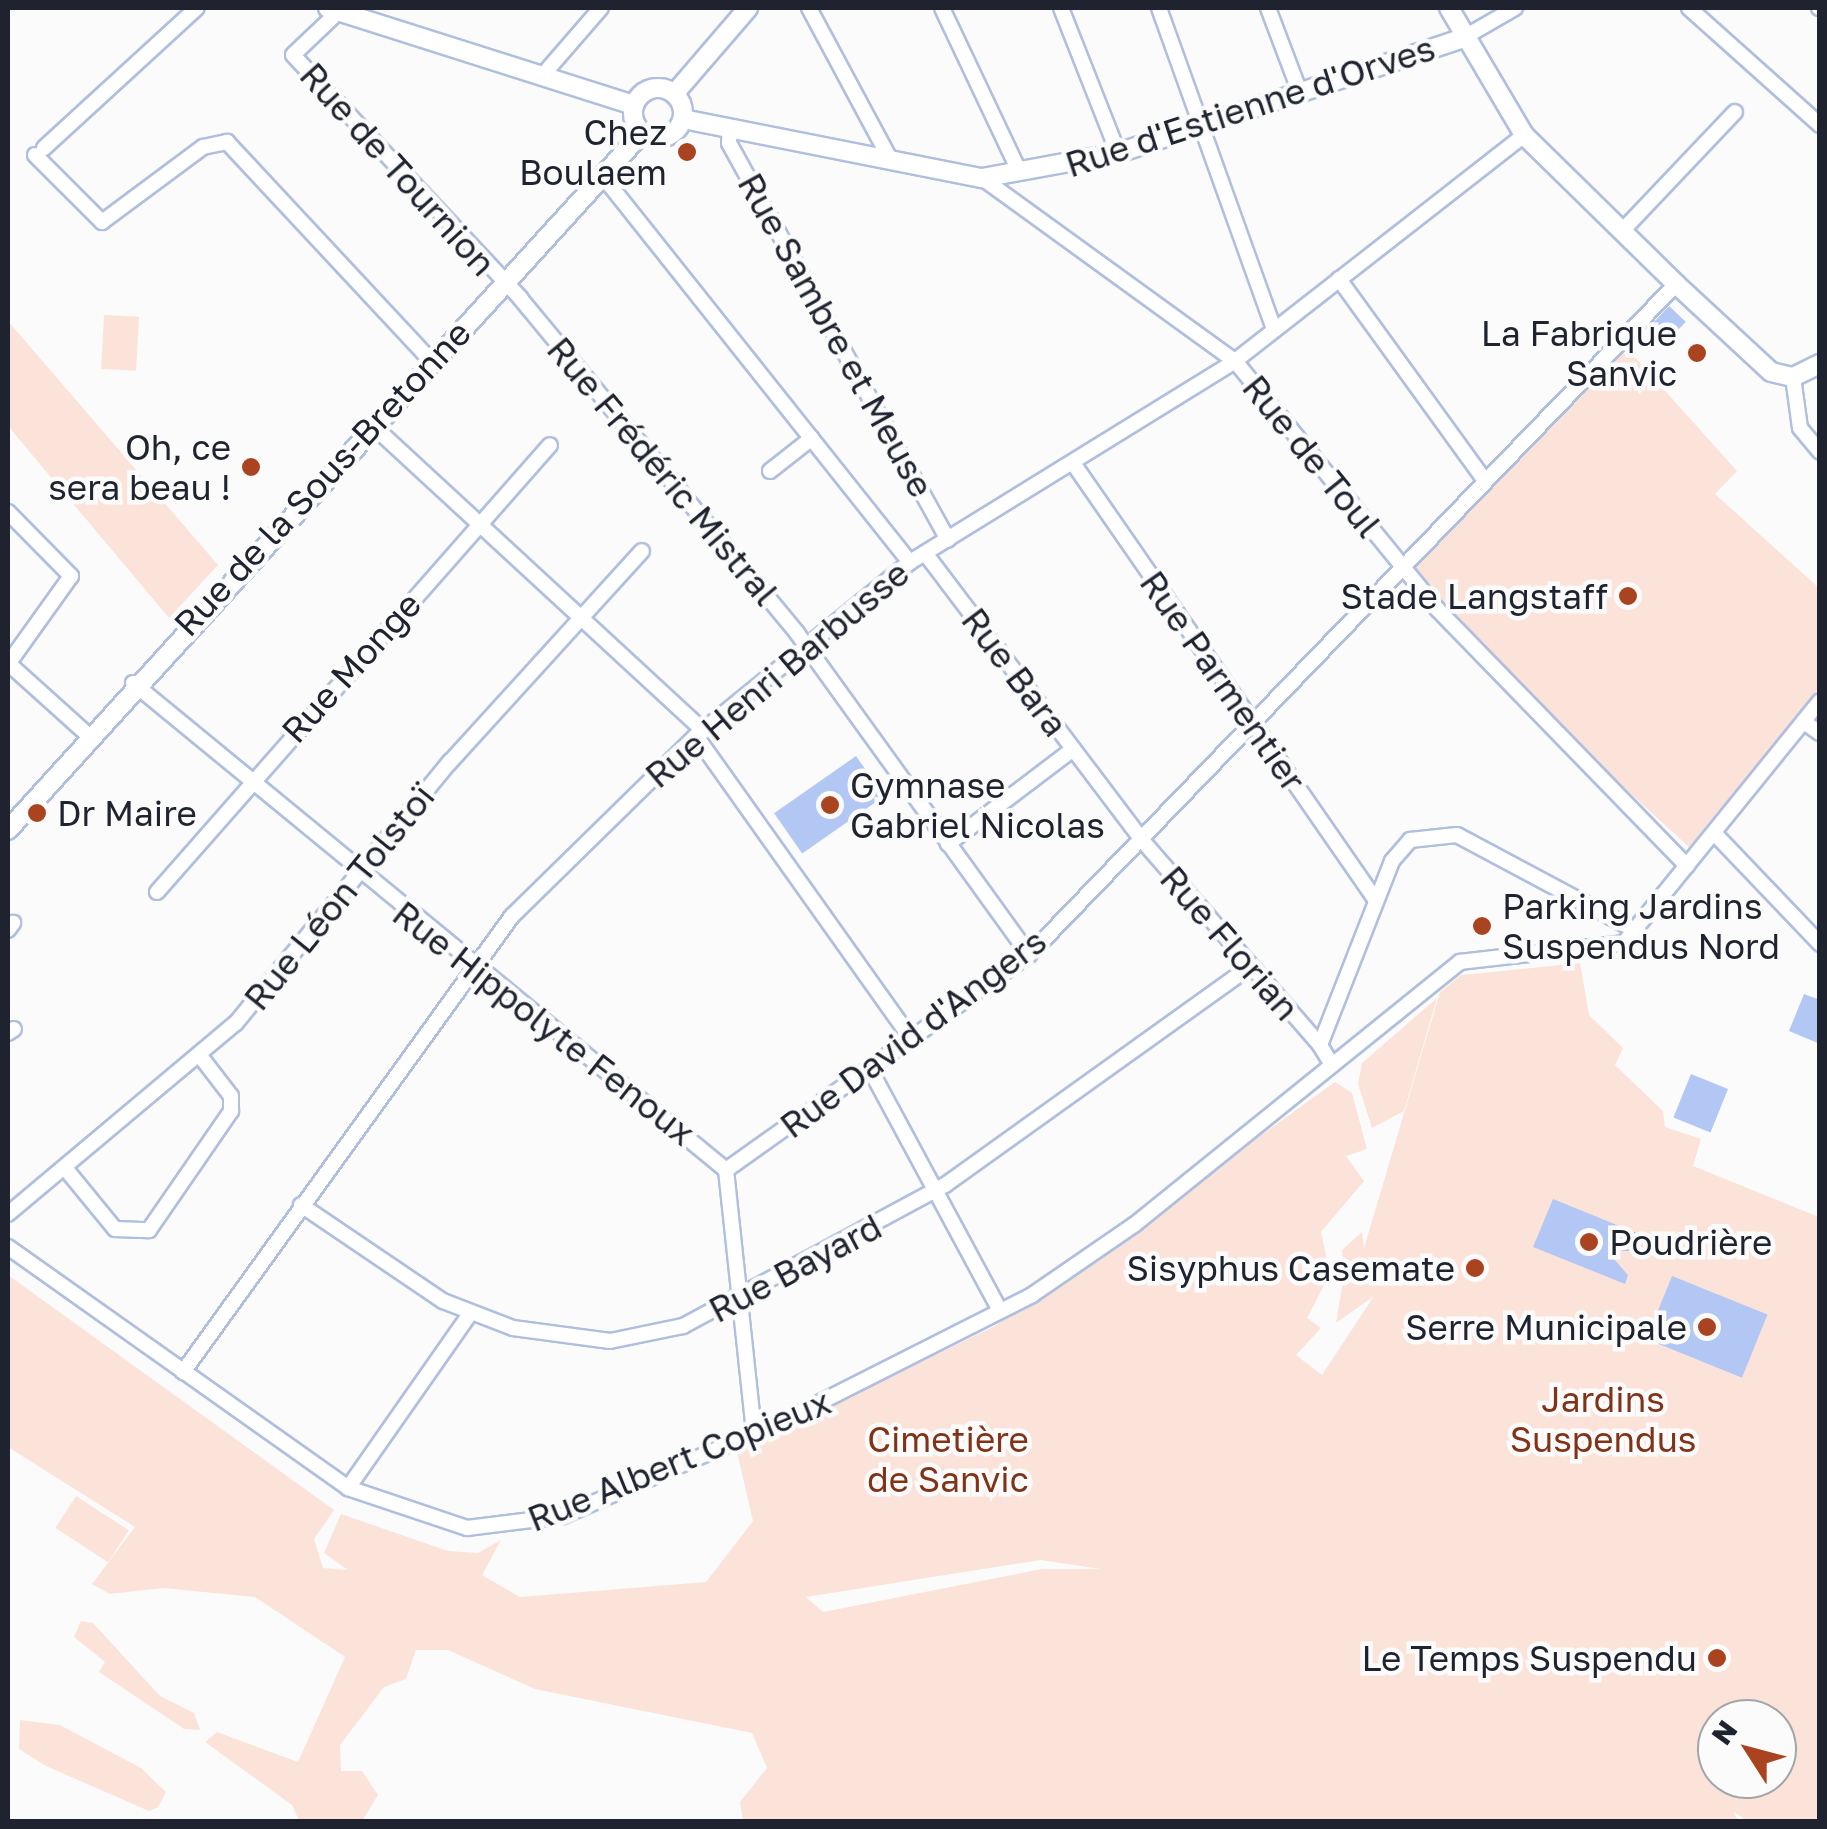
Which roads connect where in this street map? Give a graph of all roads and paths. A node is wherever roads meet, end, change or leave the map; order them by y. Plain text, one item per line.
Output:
1 (197, 8) edge
2 (748, 8) edge
3 (809, 8) edge
4 (942, 8) edge
5 (1060, 8) edge
6 (1159, 8) edge
7 (1268, 8) edge
8 (1449, 8) edge
9 (1515, 8) edge
10 (1689, 8) edge
11 (598, 9) edge
12 (332, 10) edge
13 (1463, 38) junction
14 (542, 76) junction
15 (1299, 90) junction
16 (675, 94) junction
17 (634, 105) junction
18 (1735, 112) dead end
19 (683, 119) junction
20 (1820, 125) edge
21 (1200, 127) junction
22 (730, 128) junction
23 (642, 133) junction
24 (1524, 136) junction
25 (1118, 153) junction
26 (891, 161) junction
27 (1019, 171) junction
28 (602, 174) junction
29 (982, 178) junction
30 (1622, 232) junction
31 (1339, 279) junction
32 (502, 283) junction
33 (1676, 284) junction
34 (1274, 330) junction
35 (431, 360) junction
36 (1235, 361) junction
37 (1820, 364) edge
38 (1793, 377) junction
39 (371, 424) junction
40 (812, 438) junction
41 (550, 445) dead end
42 (1820, 452) edge
43 (1073, 463) junction
44 (770, 471) dead end
45 (1484, 479) junction
46 (8, 512) edge
47 (479, 524) junction
48 (948, 540) junction
49 (642, 551) dead end
50 (926, 553) junction
51 (910, 562) junction
52 (1400, 564) junction
53 (582, 618) junction
54 (805, 647) junction
55 (8, 663) edge
56 (133, 683) junction
57 (1820, 701) edge
58 (1250, 721) junction
59 (1804, 722) junction
60 (700, 733) junction
61 (1820, 734) edge
62 (88, 735) junction
63 (1073, 749) junction
64 (249, 782) junction
65 (8, 830) edge
66 (1715, 834) junction
67 (1141, 839) junction
68 (948, 844) junction
69 (1687, 866) junction
70 (358, 875) junction
71 (157, 892) dead end
72 (1376, 899) junction
73 (1640, 932) junction
74 (1820, 944) edge
75 (1029, 955) junction
76 (1249, 968) junction
77 (472, 970) junction
78 (912, 1040) junction
79 (1320, 1045) junction
80 (201, 1057) junction
81 (1332, 1065) junction
82 (871, 1071) junction
83 (65, 1168) junction
84 (726, 1170) junction
85 (936, 1191) junction
86 (301, 1205) junction
87 (8, 1214) edge
88 (8, 1247) edge
89 (740, 1299) junction
90 (998, 1307) junction
91 (470, 1314) junction
92 (183, 1372) junction
93 (754, 1434) junction
94 (348, 1488) junction

1 - 35 street
2 - 16 street
3 - 26 street
4 - 27 street
5 - 25 street
6 - 21 street
7 - 15 street
8 - 13 street
9 - 13 street
10 - 20 street
11 - 14 street
12 - 14 street
12 - 32 street, Rue de Tournion
13 - 15 street, Rue d'Estienne d'Orves
13 - 24 street
14 - 17 street
15 - 21 street, Rue d'Estienne d'Orves
16 - 17 street
16 - 19 street
17 - 23 street
18 - 30 street
19 - 22 street, Rue d'Estienne d'Orves
19 - 23 street
21 - 25 street, Rue d'Estienne d'Orves
21 - 34 street
22 - 26 street, Rue d'Estienne d'Orves
22 - 48 street, Rue Sambre et Meuse
23 - 28 street, Rue de la Sous-Bretonne
24 - 30 street
24 - 31 street, Rue Henri Barbusse
25 - 27 street, Rue d'Estienne d'Orves
26 - 29 street, Rue d'Estienne d'Orves
27 - 29 street, Rue d'Estienne d'Orves
28 - 32 street, Rue de la Sous-Bretonne
28 - 40 street
29 - 36 street, Rue de Toul
30 - 33 street
31 - 34 street, Rue Henri Barbusse
31 - 45 street
32 - 35 street, Rue de la Sous-Bretonne
32 - 54 street, Rue Frédéric Mistral
33 - 38 street
33 - 45 street, Rue David d'Angers
34 - 36 street, Rue Henri Barbusse
35 - 39 street, Rue de la Sous-Bretonne
36 - 43 street, Rue Henri Barbusse
36 - 52 street, Rue de Toul
37 - 38 street
38 - 42 street
39 - 47 street
39 - 56 street, Rue de la Sous-Bretonne
40 - 44 street
40 - 51 street
41 - 47 street, Rue Monge
43 - 48 street, Rue Henri Barbusse
43 - 58 street, Rue Parmentier
45 - 52 street, Rue David d'Angers
46 - 55 street
47 - 53 street
47 - 64 street, Rue Monge
48 - 50 street, Rue Henri Barbusse
49 - 53 street, Rue Léon Tolstoï
50 - 51 street, Rue Henri Barbusse
50 - 63 street, Rue Bara
51 - 54 street, Rue Henri Barbusse
52 - 58 street, Rue David d'Angers
52 - 69 street, Rue de Toul
53 - 60 street
53 - 70 street, Rue Léon Tolstoï
54 - 60 street, Rue Henri Barbusse
54 - 68 street, Rue Frédéric Mistral
55 - 62 street
56 - 62 street, Rue de la Sous-Bretonne
56 - 64 street, Rue Hippolyte Fenoux
57 - 59 street
58 - 67 street, Rue David d'Angers
58 - 72 street, Rue Parmentier
59 - 61 street
59 - 66 street
60 - 77 street, Rue Henri Barbusse
60 - 78 street
62 - 65 street, Rue de la Sous-Bretonne
63 - 67 street, Rue Bara
63 - 68 street
64 - 70 street, Rue Hippolyte Fenoux
64 - 71 street, Rue Monge
66 - 69 street
66 - 74 street
67 - 75 street, Rue David d'Angers
67 - 76 street, Rue Florian
68 - 75 street, Rue Frédéric Mistral
69 - 73 street
70 - 77 street, Rue Hippolyte Fenoux
70 - 80 street, Rue Léon Tolstoï
72 - 73 street
72 - 79 street
73 - 81 street, Rue Albert Copieux
75 - 78 street, Rue David d'Angers
76 - 79 street, Rue Florian
76 - 85 street, Rue Bayard
77 - 84 street, Rue Hippolyte Fenoux
77 - 86 street, Rue Henri Barbusse
78 - 82 street, Rue David d'Angers
79 - 81 street
80 - 83 street, Rue Léon Tolstoï
80 - 83 street
81 - 90 street, Rue Albert Copieux
82 - 84 street, Rue David d'Angers
82 - 85 street
83 - 87 street, Rue Léon Tolstoï
84 - 89 street
85 - 89 street, Rue Bayard
85 - 90 street
86 - 91 street, Rue Bayard
86 - 92 street, Rue Henri Barbusse
88 - 92 street, Rue Albert Copieux
89 - 91 street, Rue Bayard
89 - 93 street
90 - 93 street, Rue Albert Copieux
91 - 94 street
92 - 94 street, Rue Albert Copieux
93 - 94 street, Rue Albert Copieux

